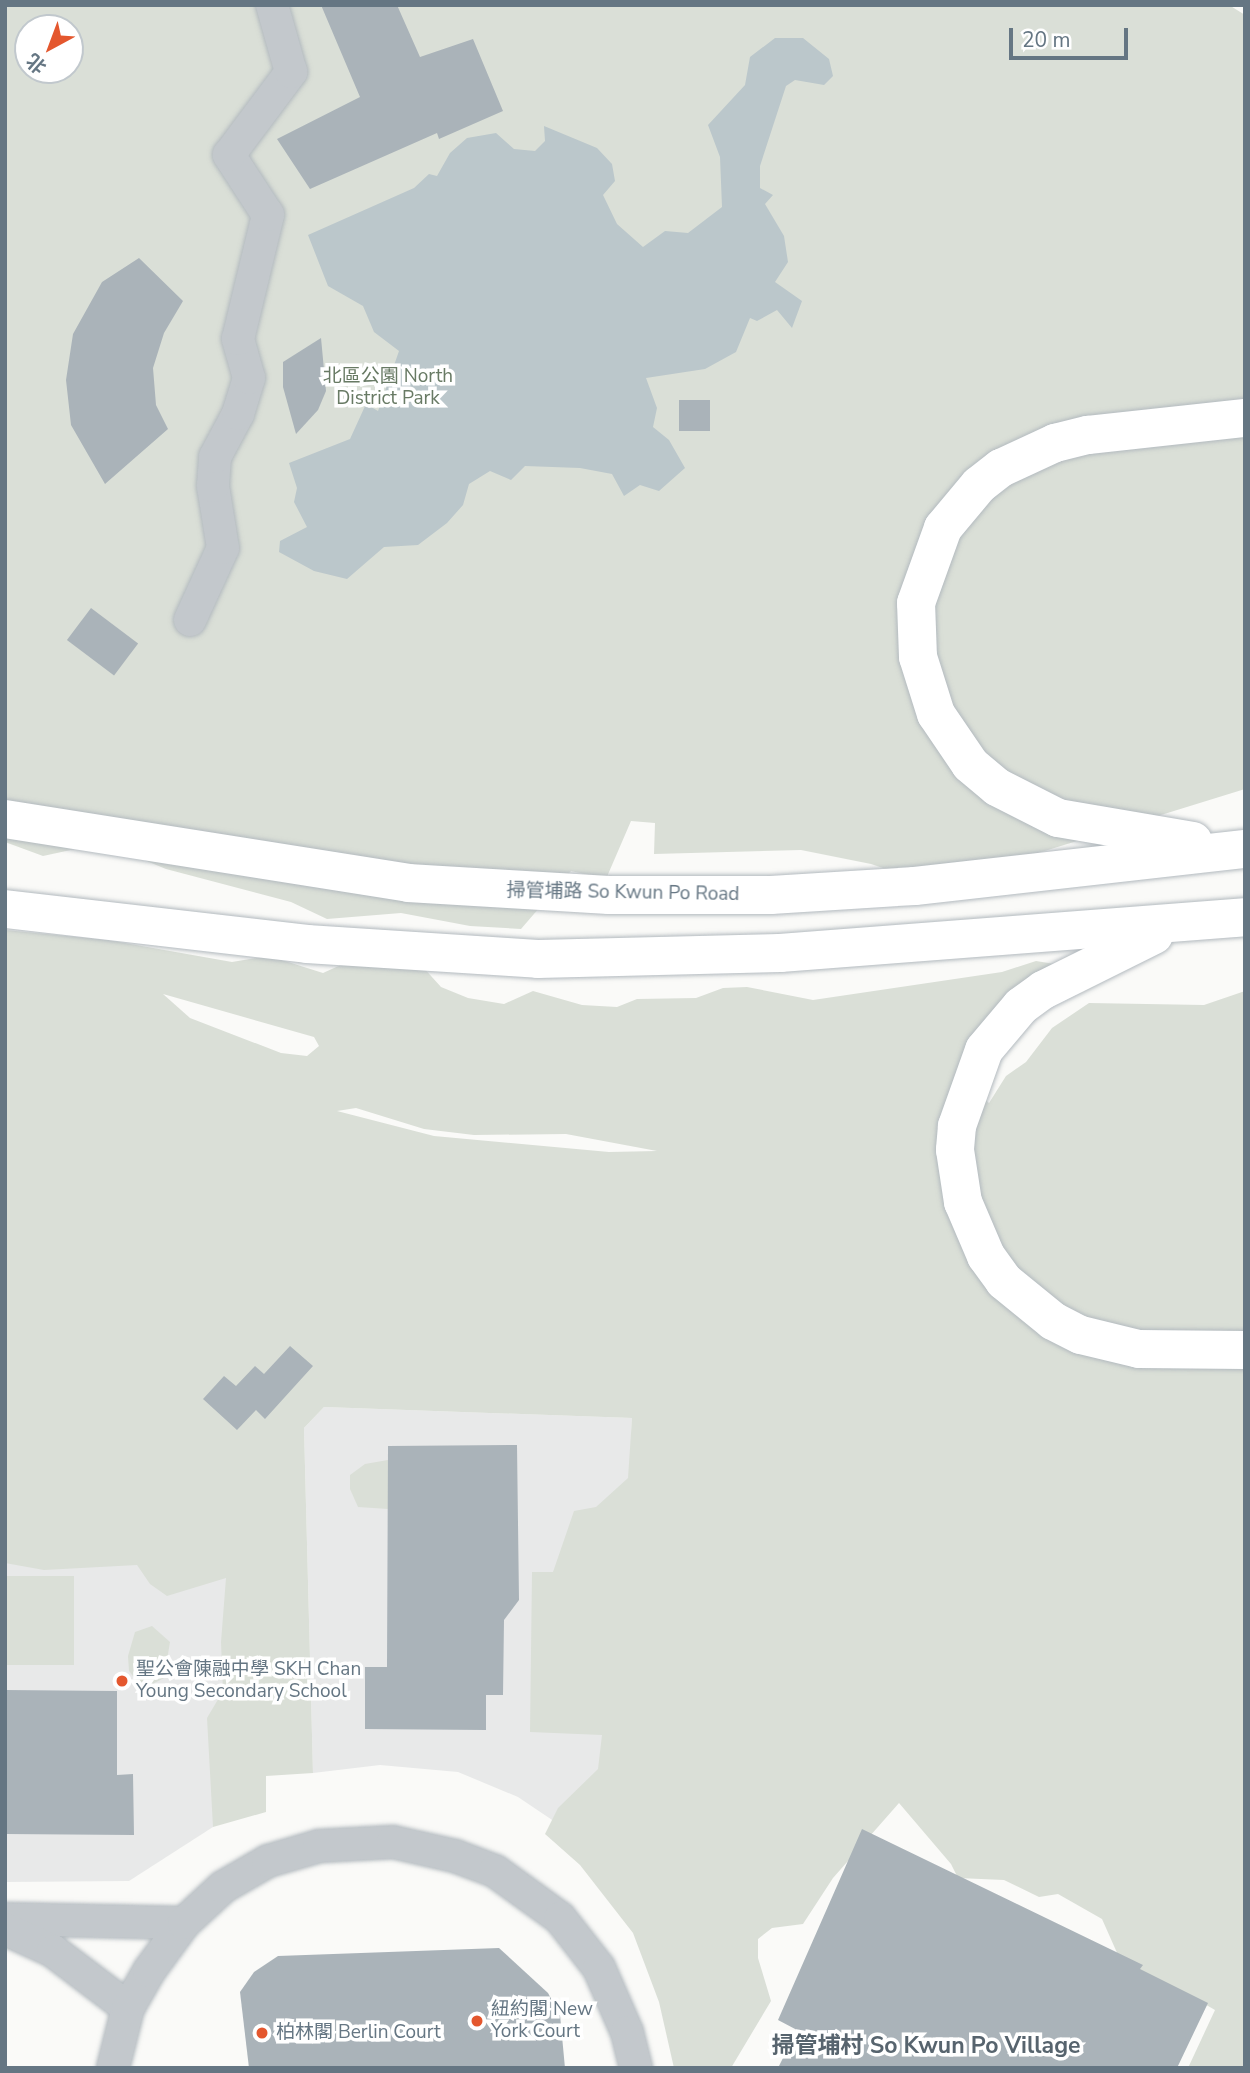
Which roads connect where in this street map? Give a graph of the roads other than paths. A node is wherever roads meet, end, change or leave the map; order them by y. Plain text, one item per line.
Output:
1 (272, 5) edge
2 (1243, 419) edge
3 (190, 620) dead end
4 (5, 819) edge
5 (1245, 849) edge
6 (5, 909) edge
7 (1245, 917) edge
8 (1175, 925) junction
9 (1245, 1350) edge
10 (5, 1919) edge
11 (184, 1923) junction
12 (5, 1929) edge
13 (128, 2008) junction
14 (113, 2068) edge
15 (636, 2068) edge

1 - 3 street
2 - 5 main road
4 - 5 main road, 掃管埔路 So Kwun Po Road
6 - 8 main road
7 - 8 main road
8 - 9 main road
10 - 11 street
11 - 13 street
11 - 15 street
12 - 13 street
13 - 14 street

